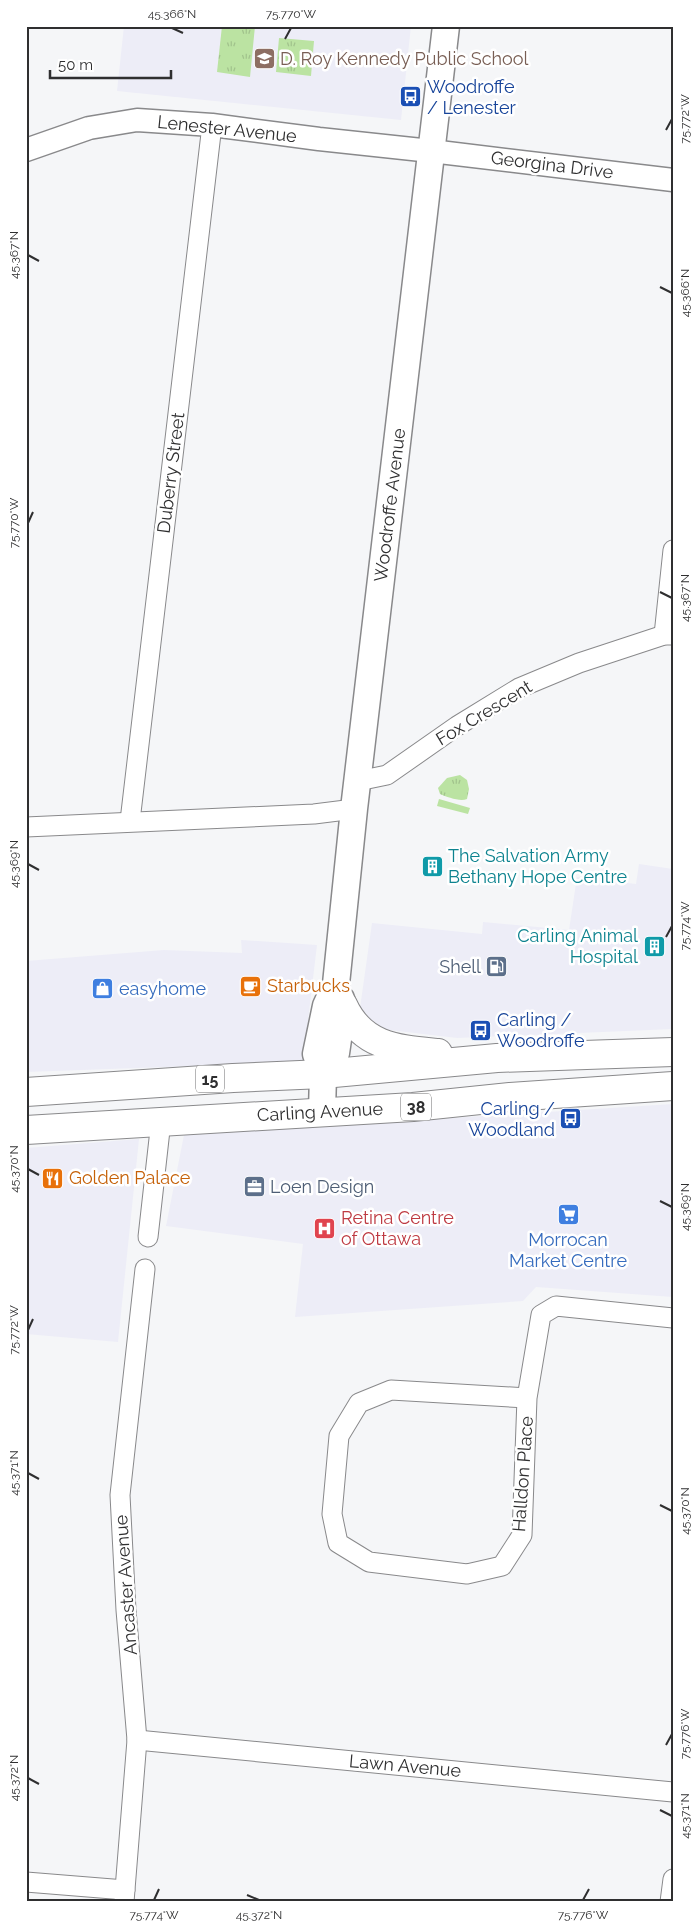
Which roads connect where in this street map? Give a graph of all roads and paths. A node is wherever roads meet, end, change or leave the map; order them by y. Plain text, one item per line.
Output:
1 (446, 26) edge
2 (212, 125) junction
3 (26, 150) edge
4 (431, 151) junction
5 (673, 180) edge
6 (673, 550) edge
7 (668, 635) edge
8 (358, 781) junction
9 (354, 809) junction
10 (130, 821) junction
11 (26, 827) edge
12 (340, 994) junction
13 (673, 1052) edge
14 (497, 1058) junction
15 (323, 1074) junction
16 (673, 1086) edge
17 (26, 1092) edge
18 (322, 1112) junction
19 (161, 1121) junction
20 (26, 1130) edge
21 (148, 1238) dead end
22 (145, 1269) dead end
23 (673, 1318) edge
24 (527, 1398) junction
25 (137, 1740) junction
26 (673, 1792) edge
27 (673, 1879) edge
28 (26, 1882) edge
29 (125, 1896) edge
30 (670, 1902) edge

1 - 4 main road, Woodroffe Avenue
2 - 3 street, Lenester Avenue
2 - 4 street, Lenester Avenue
2 - 10 street, Duberry Street
4 - 5 street, Georgina Drive
4 - 8 main road, Woodroffe Avenue
6 - 7 street
7 - 8 street, Fox Crescent
8 - 9 main road, Woodroffe Avenue
9 - 10 street
9 - 12 main road, Woodroffe Avenue
10 - 11 street
12 - 14 main road
12 - 15 main road, Woodroffe Avenue
13 - 14 main road
14 - 15 main road
15 - 17 main road, 15
15 - 18 main road, Woodroffe Avenue
16 - 18 main road, Carling Avenue / 38
18 - 19 main road, Carling Avenue / 15
19 - 20 main road, Carling Avenue / 15
19 - 21 street
22 - 25 street, Ancaster Avenue
23 - 24 street, Halldon Place
24 - 24 street, Halldon Place
25 - 26 street, Lawn Avenue
25 - 29 street, Ancaster Avenue
27 - 30 street
28 - 29 street

